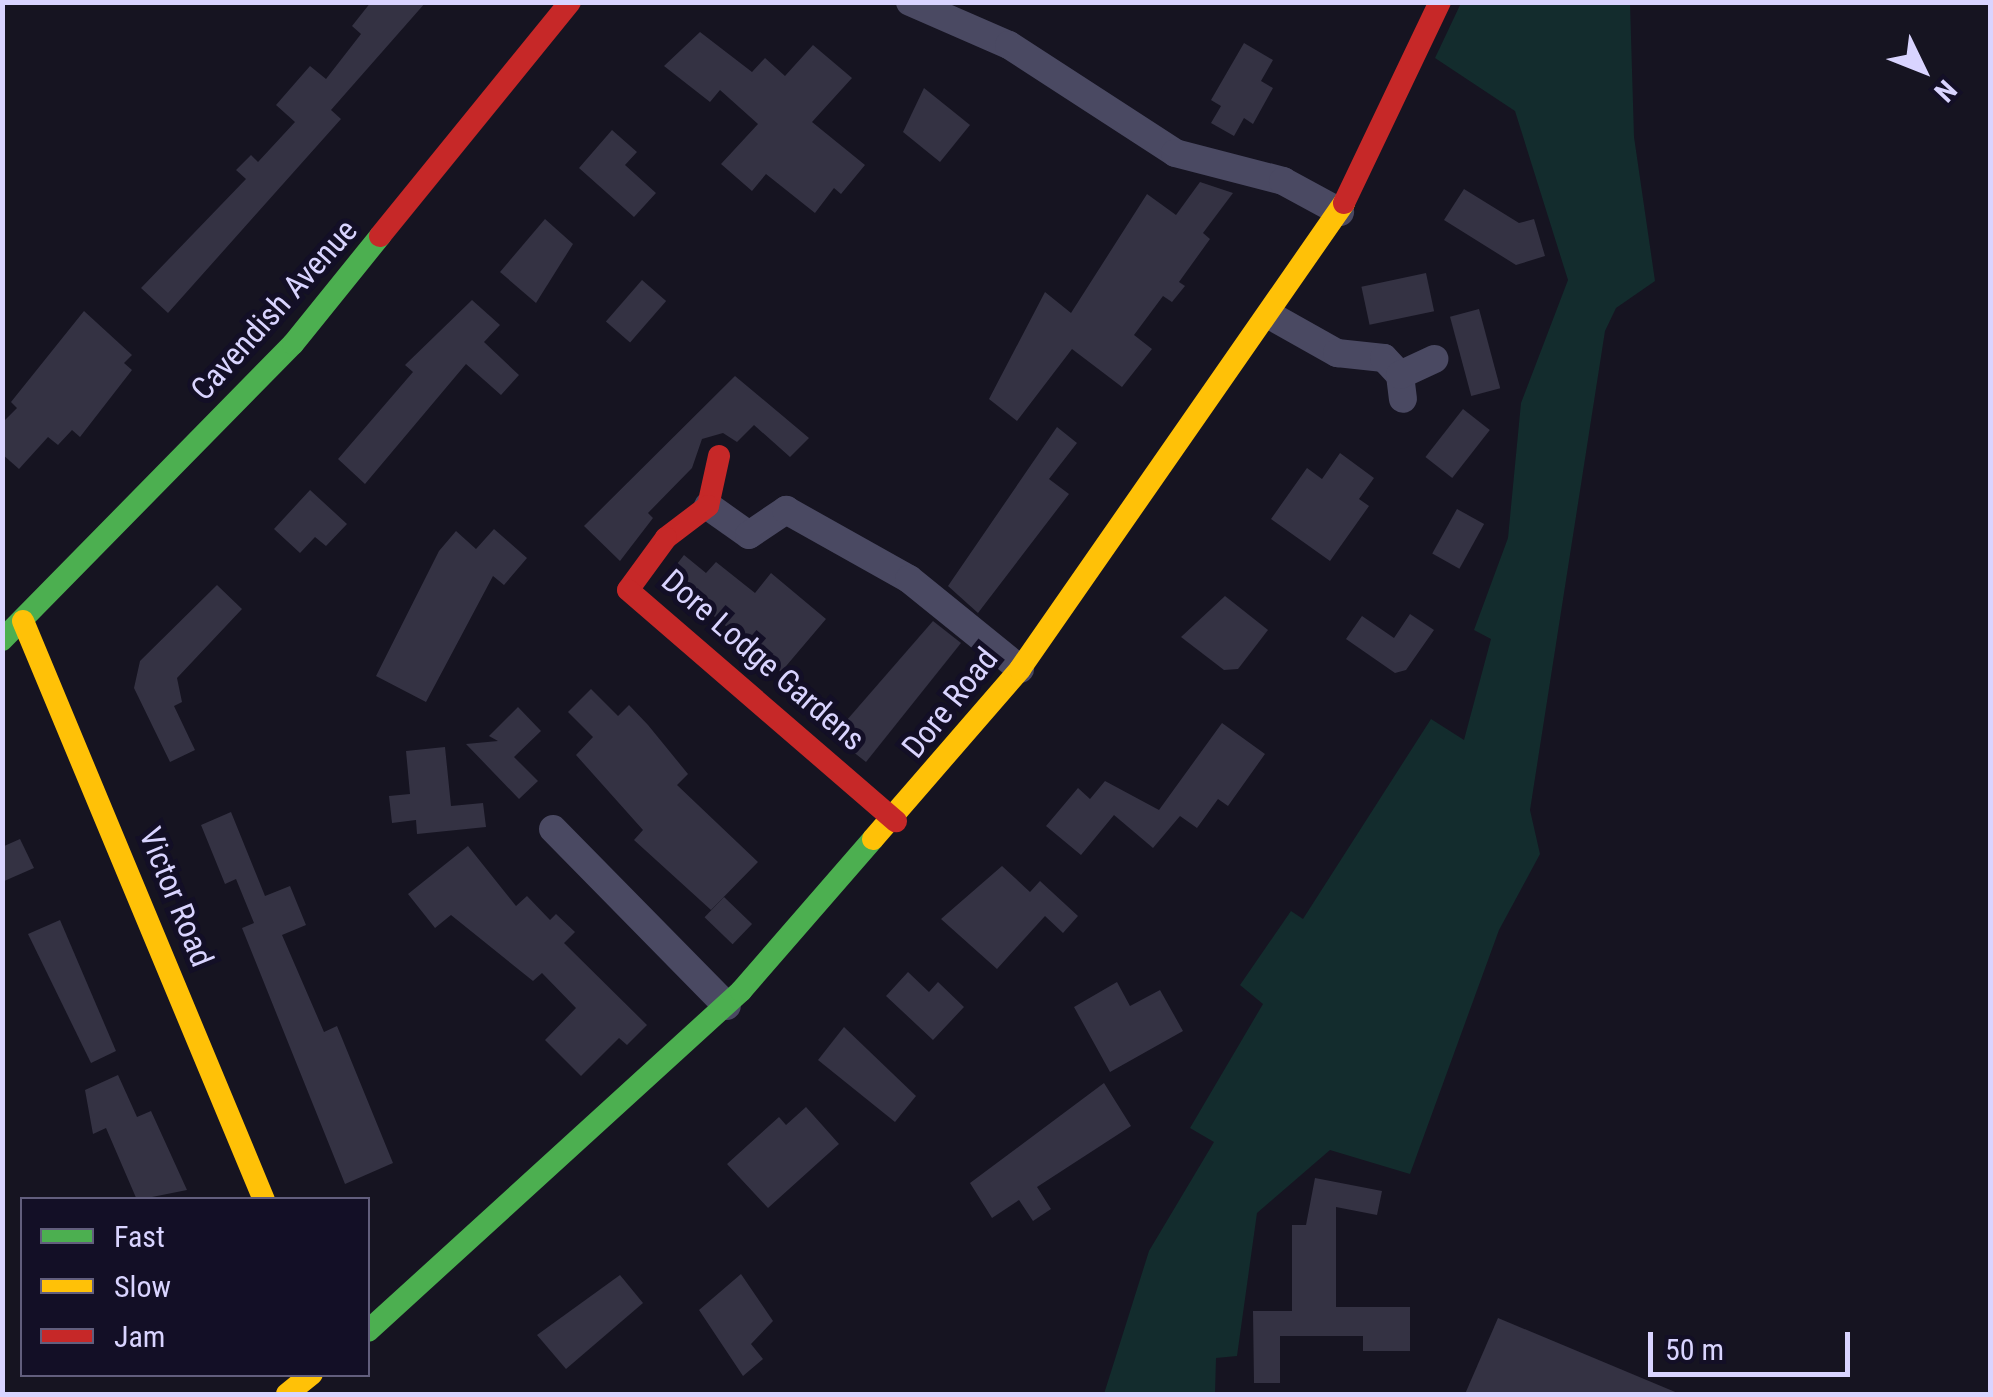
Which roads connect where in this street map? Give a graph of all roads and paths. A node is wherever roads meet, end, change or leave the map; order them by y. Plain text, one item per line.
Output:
1 (570, 2) edge
2 (910, 2) edge
3 (1440, 2) edge
4 (1340, 212) junction
5 (1271, 316) junction
6 (1435, 359) dead end
7 (719, 456) dead end
8 (708, 506) junction
9 (23, 621) junction
10 (2, 640) edge
11 (1020, 670) junction
12 (896, 821) junction
13 (553, 829) dead end
14 (726, 1006) junction
15 (263, 1197) edge
16 (370, 1329) edge
17 (308, 1377) edge
18 (287, 1394) edge

1 - 9 street, Cavendish Avenue
2 - 4 street
3 - 4 street, Dore Road
4 - 5 street, Dore Road
5 - 6 street
5 - 11 street, Dore Road
7 - 8 street
8 - 11 street
8 - 12 street, Dore Lodge Gardens
9 - 10 street, Cavendish Avenue
9 - 15 street, Victor Road
11 - 12 street, Dore Road
12 - 14 street, Dore Road
13 - 14 street
14 - 16 street, Dore Road
17 - 18 street

